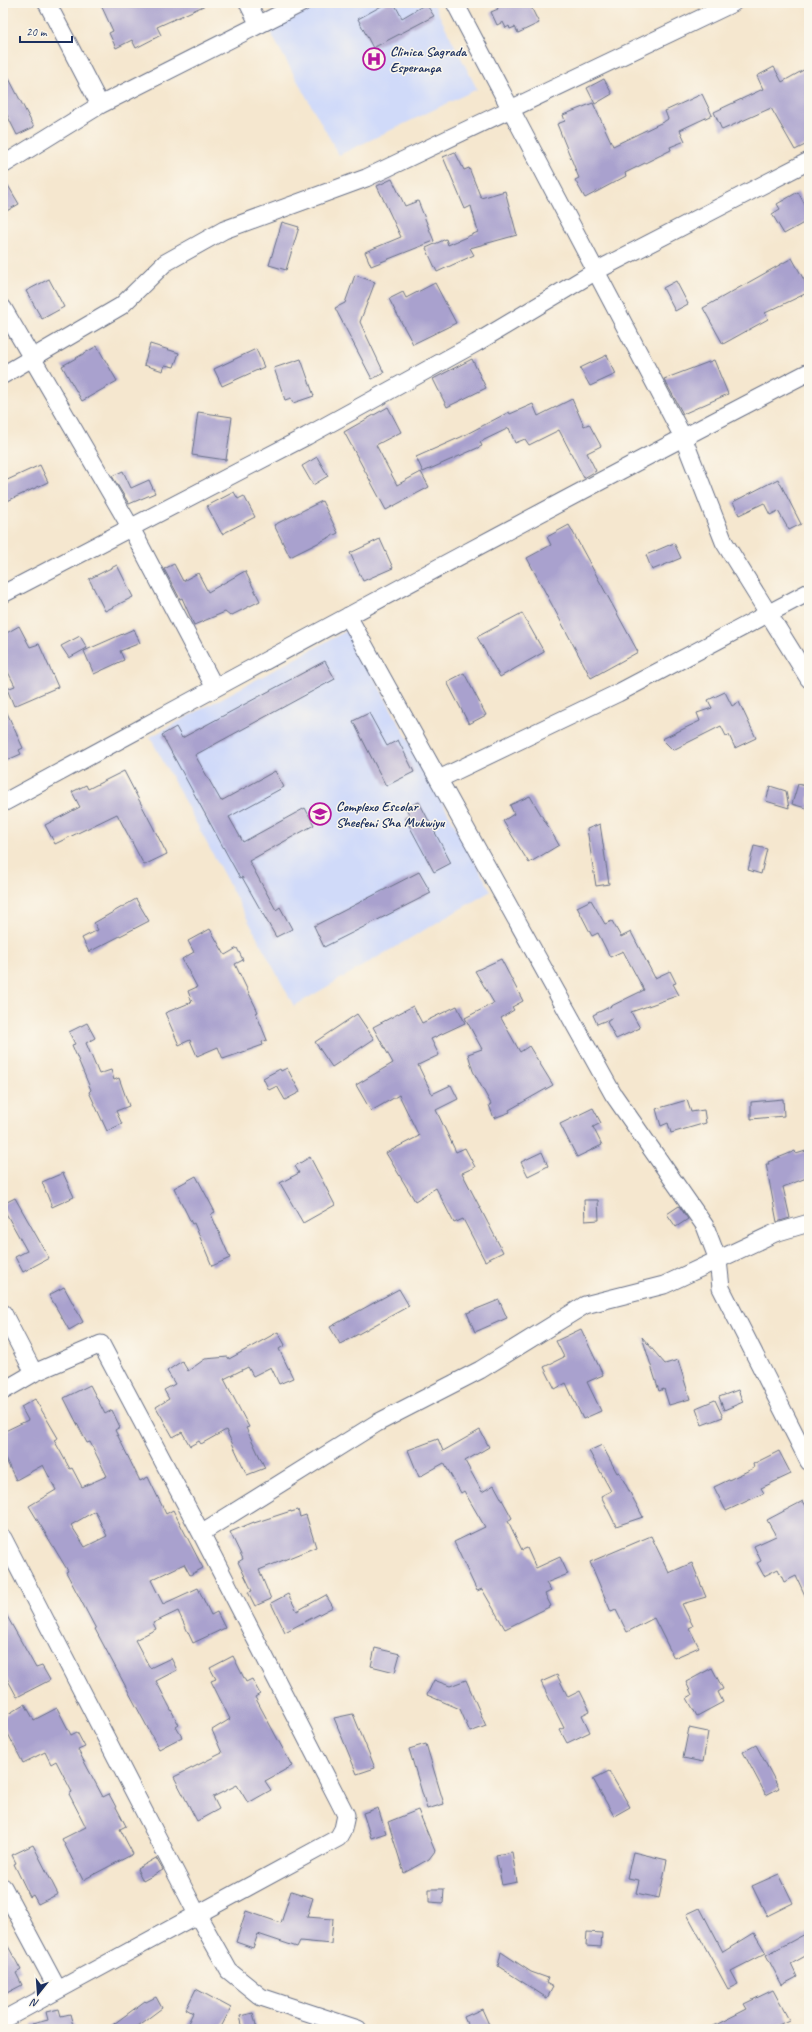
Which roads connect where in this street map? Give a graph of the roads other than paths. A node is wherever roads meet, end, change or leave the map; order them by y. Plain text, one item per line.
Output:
1 (47, 3) edge
2 (248, 3) edge
3 (302, 3) edge
4 (455, 3) edge
5 (733, 3) edge
6 (259, 25) junction
7 (100, 105) junction
8 (510, 109) junction
9 (809, 161) edge
10 (3, 165) edge
11 (596, 271) junction
12 (3, 308) edge
13 (32, 359) junction
14 (809, 372) edge
15 (3, 375) edge
16 (683, 437) junction
17 (131, 528) junction
18 (809, 592) edge
19 (3, 594) edge
20 (769, 613) junction
21 (348, 616) junction
22 (809, 679) edge
23 (215, 688) junction
24 (439, 779) junction
25 (3, 803) edge
26 (809, 1223) edge
27 (718, 1260) junction
28 (3, 1314) edge
29 (34, 1373) junction
30 (3, 1391) edge
31 (809, 1462) edge
32 (201, 1533) junction
33 (3, 1538) edge
34 (3, 1887) edge
35 (198, 1914) junction
36 (58, 1990) junction
37 (3, 2020) edge
38 (358, 2029) edge

1 - 7 street
2 - 6 street
3 - 6 street
4 - 8 street
5 - 8 street
6 - 7 street
7 - 10 street
8 - 11 street
8 - 13 street
9 - 11 street
11 - 16 street
11 - 17 street
12 - 13 street
13 - 15 street
13 - 17 street
14 - 16 street
16 - 20 street
16 - 21 street
17 - 19 street
17 - 23 street
18 - 20 street
20 - 22 street
20 - 24 street
21 - 23 street
21 - 24 street
23 - 25 street
24 - 27 street
26 - 27 street
27 - 31 street
27 - 32 street
28 - 29 street
29 - 30 street
29 - 32 street
32 - 35 street
33 - 35 street
34 - 36 street
35 - 36 street
35 - 38 street
36 - 37 street

